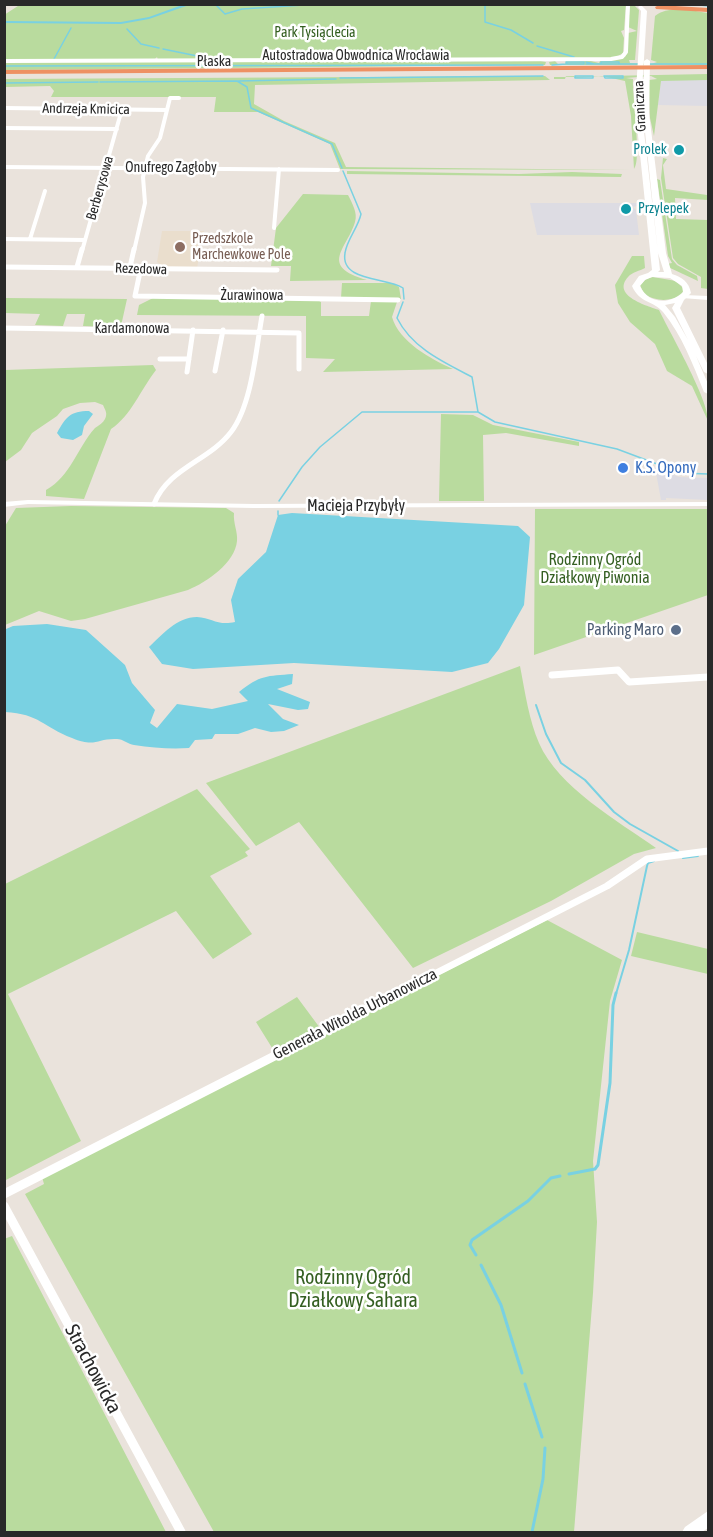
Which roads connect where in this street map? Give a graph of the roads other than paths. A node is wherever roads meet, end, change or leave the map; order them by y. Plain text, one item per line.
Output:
1 (628, 4) edge
2 (672, 4) edge
3 (640, 6) edge
4 (684, 6) edge
5 (655, 9) edge
6 (708, 9) edge
7 (4, 61) edge
8 (644, 61) junction
9 (708, 67) edge
10 (708, 72) edge
11 (4, 75) edge
12 (642, 79) junction
13 (179, 98) dead end
14 (4, 108) edge
15 (122, 109) junction
16 (167, 110) junction
17 (4, 128) edge
18 (117, 129) junction
19 (4, 167) edge
20 (106, 168) junction
21 (146, 168) junction
22 (279, 169) junction
23 (338, 170) dead end
24 (45, 192) dead end
25 (274, 228) dead end
26 (4, 239) edge
27 (30, 239) junction
28 (85, 240) junction
29 (4, 267) edge
30 (77, 267) junction
31 (130, 267) junction
32 (141, 267) junction
33 (277, 270) dead end
34 (651, 275) junction
35 (670, 276) junction
36 (684, 296) junction
37 (708, 296) edge
38 (398, 300) dead end
39 (654, 302) junction
40 (262, 316) dead end
41 (4, 328) edge
42 (193, 330) junction
43 (223, 330) junction
44 (259, 331) junction
45 (160, 359) dead end
46 (189, 359) junction
47 (299, 369) dead end
48 (215, 371) dead end
49 (187, 372) dead end
50 (708, 372) edge
51 (708, 392) edge
52 (154, 504) junction
53 (708, 504) edge
54 (4, 505) edge
55 (552, 675) dead end
56 (708, 677) edge
57 (708, 851) edge
58 (4, 1194) edge
59 (4, 1206) edge
60 (708, 1519) edge
61 (181, 1533) edge
62 (690, 1533) edge

1 - 7 street, Płaska
2 - 4 highway
3 - 5 main road
3 - 8 main road, Graniczna
4 - 5 highway
4 - 6 highway
5 - 8 main road, Graniczna
8 - 12 main road, Graniczna
9 - 11 highway, Autostradowa Obwodnica Wrocławia
10 - 11 highway, Autostradowa Obwodnica Wrocławia
12 - 34 main road, Graniczna
12 - 35 main road, Graniczna
13 - 16 street
14 - 15 street, Andrzeja Kmicica
15 - 16 street, Andrzeja Kmicica
15 - 18 street, Berberysowa
16 - 21 street
17 - 18 street
18 - 20 street, Berberysowa
19 - 20 street, Onufrego Zagłoby
20 - 21 street, Onufrego Zagłoby
20 - 28 street, Berberysowa
21 - 22 street, Onufrego Zagłoby
21 - 31 street
22 - 23 street, Onufrego Zagłoby
22 - 25 street
24 - 27 street
26 - 27 street
27 - 28 street
28 - 30 street, Berberysowa
29 - 30 street, Rezedowa
30 - 31 street, Rezedowa
31 - 32 street, Rezedowa
32 - 33 street, Rezedowa
32 - 38 street, Żurawinowa
34 - 35 main road
34 - 39 main road
35 - 36 main road
36 - 37 street
36 - 39 main road
36 - 50 main road
39 - 51 main road
40 - 44 street
41 - 42 street, Kardamonowa
42 - 43 street, Kardamonowa
42 - 46 street
43 - 44 street, Kardamonowa
43 - 48 street
44 - 47 street, Kardamonowa
44 - 52 street
45 - 46 street
46 - 49 street
52 - 53 street, Macieja Przybyły
52 - 54 street, Macieja Przybyły
55 - 56 street
57 - 58 street, Generała Witolda Urbanowicza
59 - 61 street, Strachowicka
60 - 62 main road

